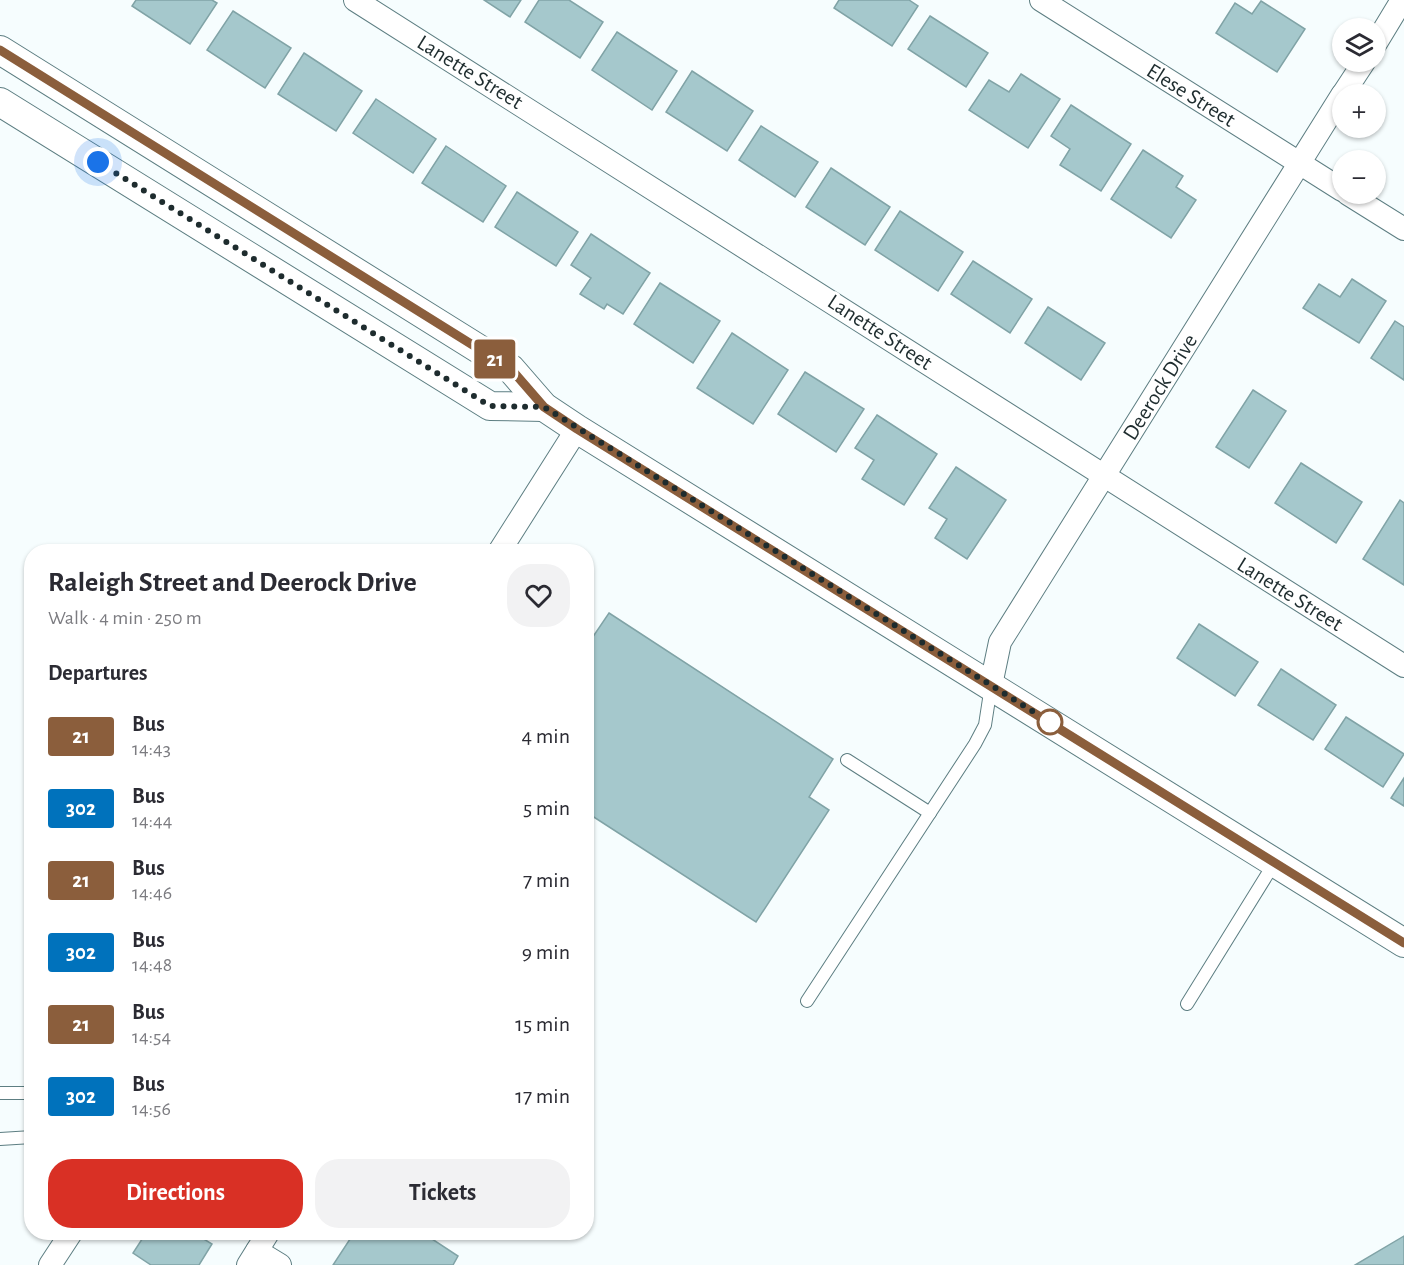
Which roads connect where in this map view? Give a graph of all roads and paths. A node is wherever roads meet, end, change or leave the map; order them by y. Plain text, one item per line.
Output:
1 (355, 0) edge
2 (1041, 0) edge
3 (1402, 0) edge
4 (1386, 26) edge
5 (0, 50) edge
6 (0, 102) edge
7 (1332, 112) edge
8 (1299, 164) junction
9 (1332, 184) edge
10 (1364, 204) edge
11 (1404, 229) edge
12 (544, 407) junction
13 (577, 429) junction
14 (1104, 477) junction
15 (504, 544) edge
16 (1404, 666) edge
17 (991, 685) junction
18 (847, 760) dead end
19 (930, 813) junction
20 (1275, 862) junction
21 (1404, 943) edge
22 (807, 1001) dead end
23 (1187, 1004) dead end
24 (0, 1093) edge
25 (24, 1093) edge
26 (24, 1138) edge
27 (0, 1139) edge
28 (66, 1240) edge
29 (258, 1250) edge
30 (50, 1265) edge
31 (280, 1265) edge

1 - 14 street, Lanette Street
2 - 8 street, Elese Street
3 - 4 street
5 - 12 street
6 - 12 street
7 - 8 street, Deerock Drive
8 - 9 street, Elese Street
8 - 14 street, Deerock Drive
10 - 11 street
12 - 13 street
13 - 15 street
13 - 17 street
14 - 16 street, Lanette Street
14 - 17 street, Deerock Drive
17 - 19 lane
17 - 20 street
18 - 19 lane
19 - 22 lane
20 - 21 street
20 - 23 lane
24 - 25 lane
26 - 27 lane
28 - 30 street
29 - 31 street

